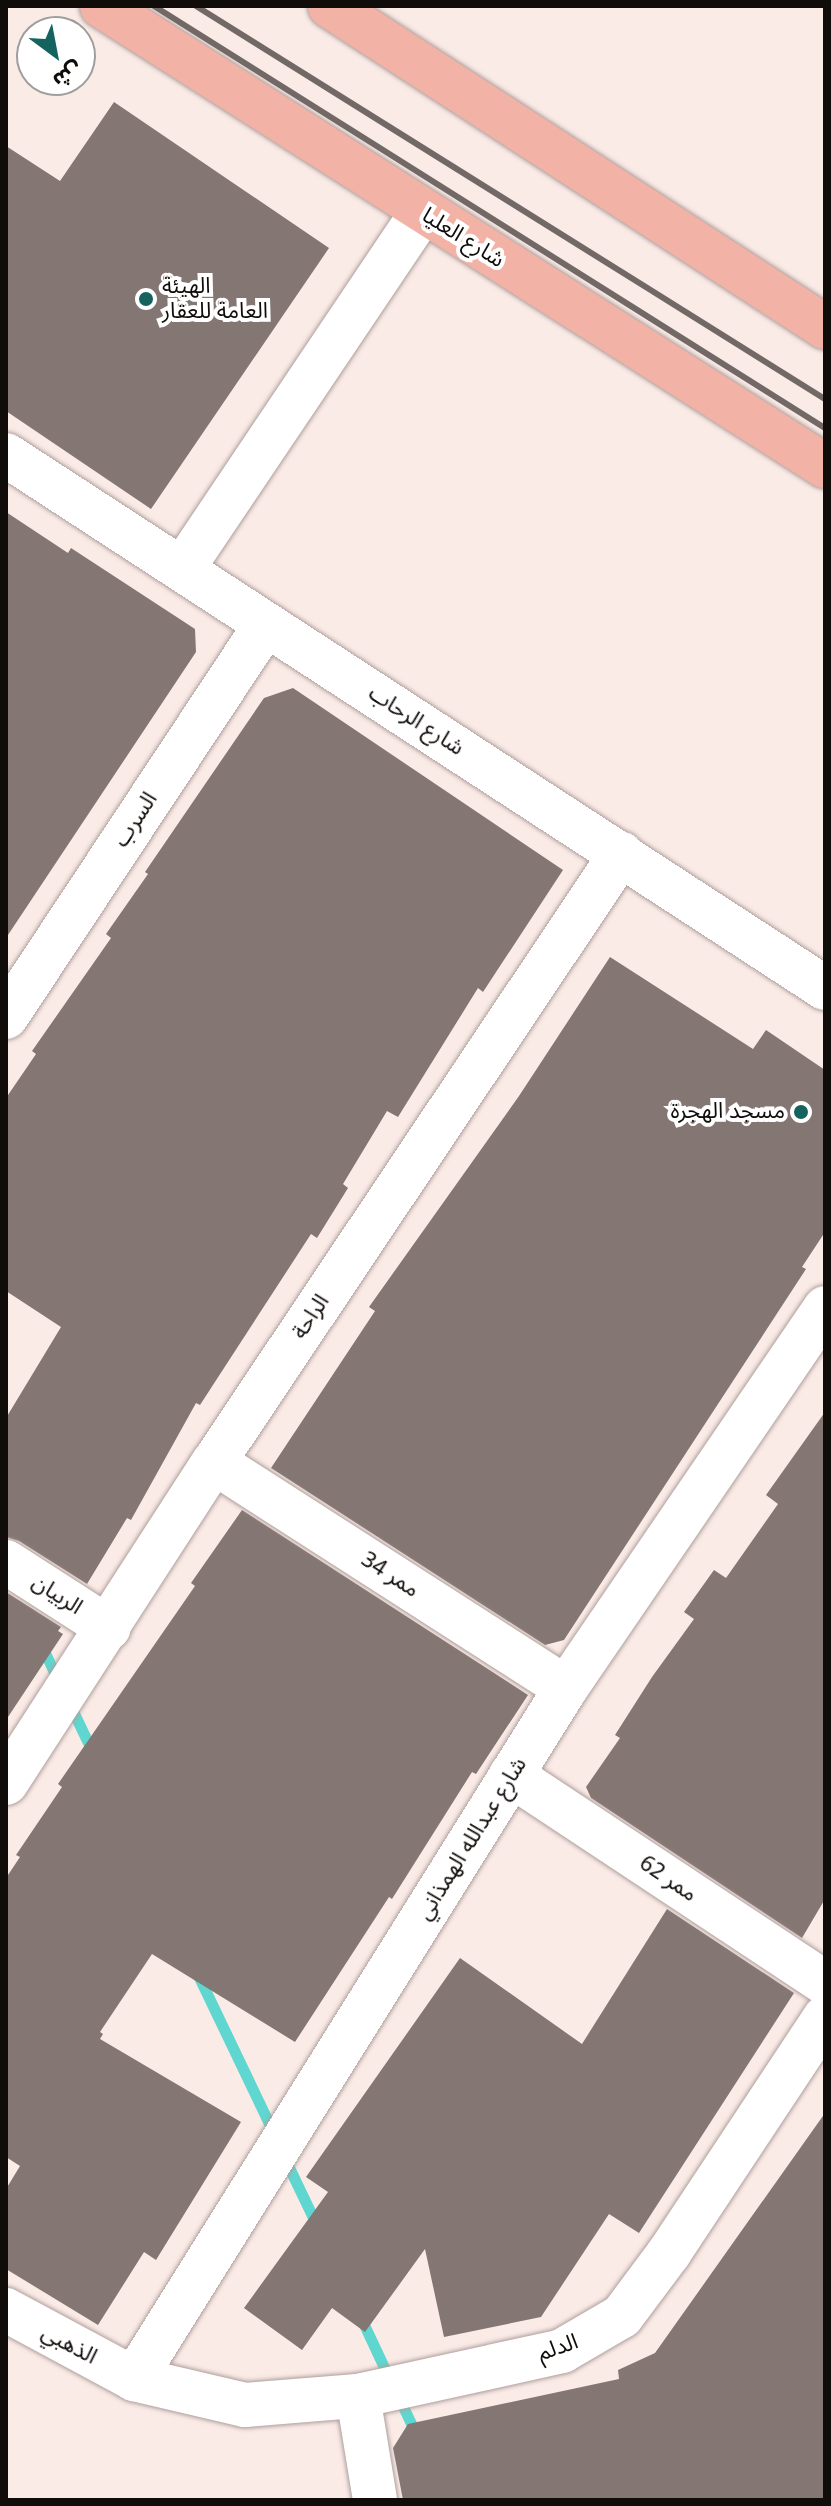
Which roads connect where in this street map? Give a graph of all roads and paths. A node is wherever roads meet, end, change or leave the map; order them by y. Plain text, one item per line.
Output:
1 (102, 6) edge
2 (330, 6) edge
3 (422, 212) junction
4 (825, 327) edge
5 (6, 455) edge
6 (825, 466) edge
7 (183, 568) junction
8 (266, 624) junction
9 (621, 854) junction
10 (825, 988) edge
11 (6, 1017) edge
12 (825, 1308) edge
13 (214, 1462) junction
14 (6, 1562) edge
15 (109, 1628) junction
16 (566, 1688) junction
17 (511, 1775) junction
18 (6, 1783) edge
19 (825, 1983) edge
20 (825, 2017) edge
21 (10, 2320) edge
22 (134, 2379) junction
23 (358, 2396) junction
24 (375, 2500) edge

1 - 3 main road, شارع العليا
2 - 4 main road
3 - 6 main road, شارع العليا
3 - 7 street
5 - 7 street, شارع الرحاب
7 - 8 street, شارع الرحاب
8 - 9 street, شارع الرحاب
8 - 11 street, السرب
9 - 10 street, شارع الرحاب
9 - 13 street, الراحة
12 - 16 street, شارع عبدالله الهمذاني
13 - 15 street, الراحة
13 - 16 street, ممر 34
14 - 15 street, الربيان
15 - 18 street, الراحة
16 - 17 street, شارع عبدالله الهمذاني
17 - 19 street, ممر 62
17 - 22 street, شارع عبدالله الهمذاني
20 - 23 street, الدلم
21 - 22 street, الذهبي
22 - 23 street, الدلم
23 - 24 street

